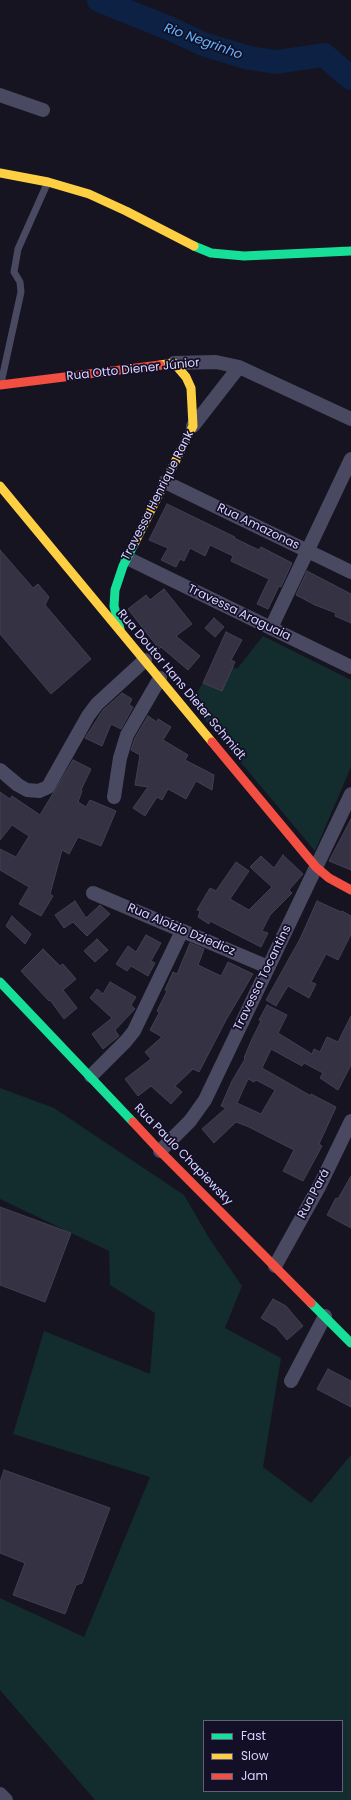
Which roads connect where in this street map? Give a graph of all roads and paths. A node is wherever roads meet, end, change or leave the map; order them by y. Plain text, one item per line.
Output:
1 (0, 95) edge
2 (43, 110) dead end
3 (0, 173) edge
4 (48, 182) junction
5 (351, 251) edge
6 (174, 363) junction
7 (239, 367) junction
8 (0, 385) edge
9 (351, 419) edge
10 (193, 426) junction
11 (351, 459) edge
12 (165, 482) junction
13 (0, 486) edge
14 (308, 551) junction
15 (125, 562) junction
16 (351, 572) edge
17 (74, 575) junction
18 (109, 579) dead end
19 (93, 584) dead end
20 (271, 628) junction
21 (120, 630) junction
22 (145, 660) junction
23 (351, 667) edge
24 (160, 678) junction
25 (0, 770) edge
26 (351, 794) edge
27 (114, 797) dead end
28 (316, 867) junction
29 (351, 890) edge
30 (93, 893) dead end
31 (182, 931) junction
32 (268, 967) junction
33 (0, 982) edge
34 (91, 1076) junction
35 (351, 1121) edge
36 (160, 1151) junction
37 (275, 1266) junction
38 (325, 1316) junction
39 (351, 1343) edge
40 (291, 1381) dead end
41 (0, 1794) edge
42 (6, 1800) edge

1 - 2 street
3 - 4 street
4 - 5 street
4 - 8 lane
6 - 7 street, Rua Otto Diener Júnior
6 - 8 street, Rua Otto Diener Júnior
6 - 10 street, Travessa Henrique Rank
7 - 9 street, Rua Otto Diener Júnior
7 - 10 street, Travessa Henrique Rank
10 - 12 street, Travessa Henrique Rank
11 - 14 street
12 - 14 street, Rua Amazonas
12 - 15 street, Travessa Henrique Rank
13 - 17 street, Rua Doutor Hans Dieter Schmidt
14 - 16 street, Rua Amazonas
14 - 20 street
15 - 18 street, Travessa Henrique Rank
15 - 20 street, Travessa Araguaia
15 - 21 street, Travessa Henrique Rank
17 - 19 street
17 - 21 street, Rua Doutor Hans Dieter Schmidt
20 - 23 street, Travessa Araguaia
21 - 22 street, Rua Doutor Hans Dieter Schmidt
22 - 24 street, Rua Doutor Hans Dieter Schmidt
22 - 25 street
24 - 27 street
24 - 28 street, Rua Doutor Hans Dieter Schmidt
26 - 28 street, Travessa Tocantins
28 - 29 street, Rua Doutor Hans Dieter Schmidt
28 - 32 street, Travessa Tocantins
30 - 31 street, Rua Aloízio Dziedicz
31 - 32 street, Rua Aloízio Dziedicz
31 - 34 street
32 - 36 street, Travessa Tocantins
33 - 34 street, Rua Paulo Chapiewsky
34 - 36 street, Rua Paulo Chapiewsky
35 - 37 street, Rua Pará
36 - 37 street, Rua Paulo Chapiewsky
37 - 38 street, Rua Paulo Chapiewsky
38 - 39 street, Rua Paulo Chapiewsky
38 - 40 street
41 - 42 street

